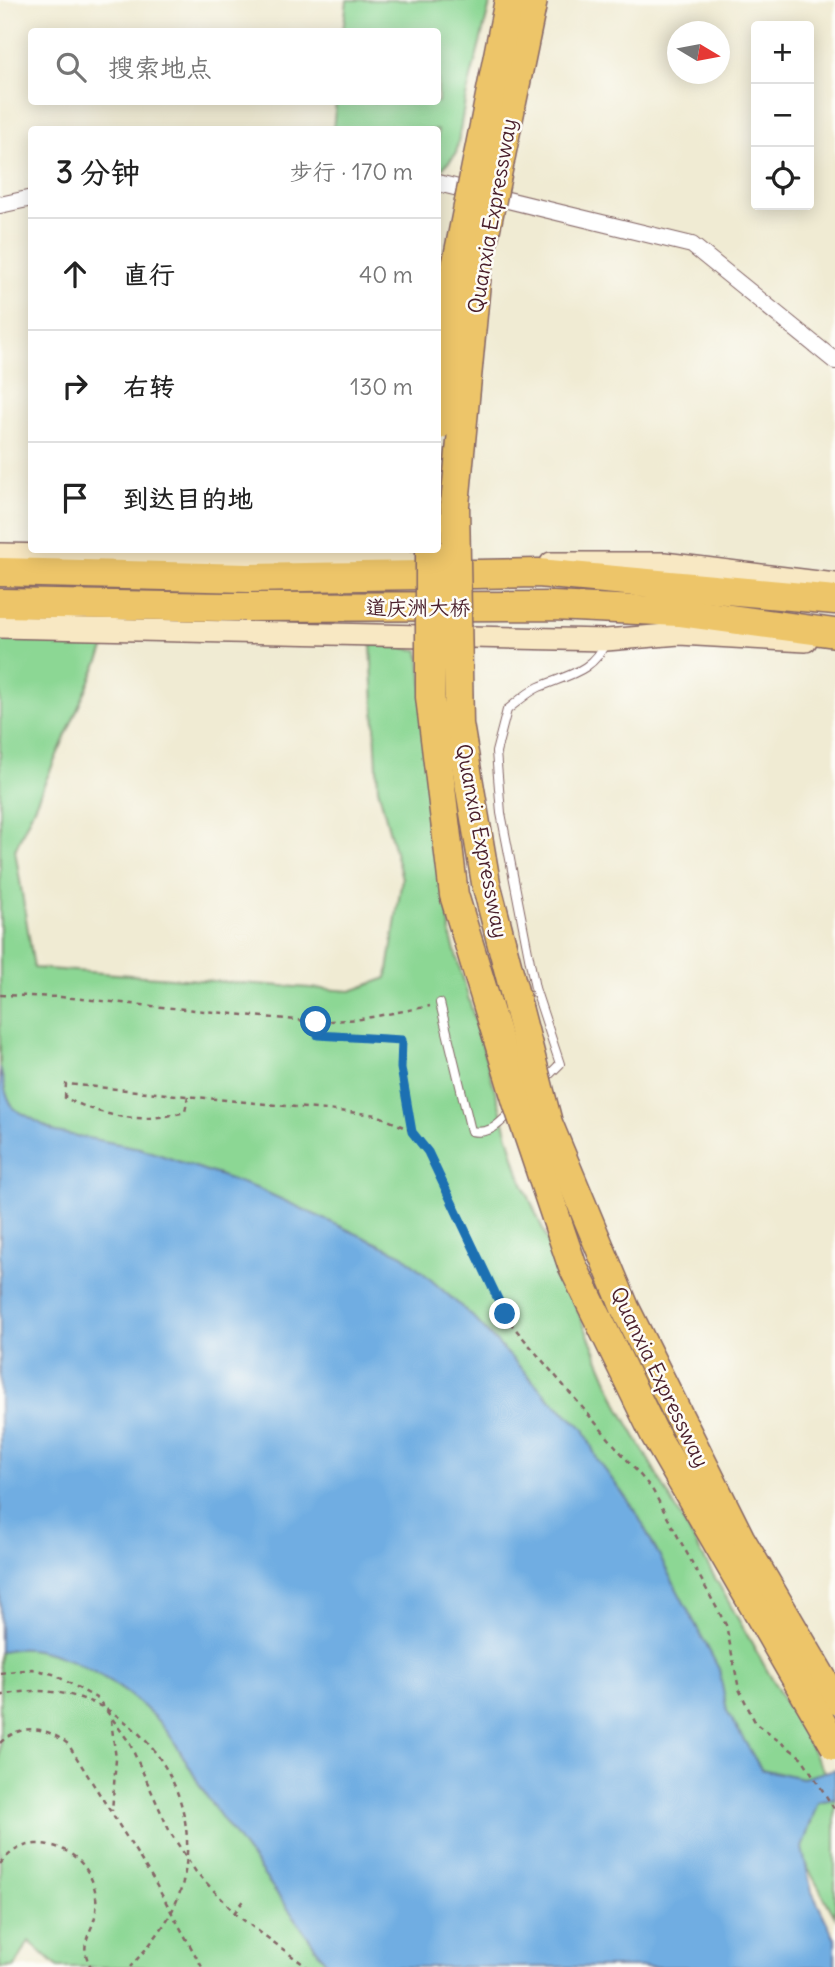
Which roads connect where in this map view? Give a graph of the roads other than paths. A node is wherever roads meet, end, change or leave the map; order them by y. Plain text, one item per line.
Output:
1 (509, 0) edge
2 (533, 0) edge
3 (441, 184) edge
4 (28, 199) edge
5 (0, 205) edge
6 (835, 361) edge
7 (441, 387) edge
8 (430, 553) edge
9 (0, 554) edge
10 (0, 572) edge
11 (835, 584) edge
12 (835, 600) edge
13 (0, 603) edge
14 (0, 627) edge
15 (835, 633) edge
16 (607, 640) junction
17 (835, 644) edge
18 (440, 1003) road end
19 (532, 1091) dead end
20 (523, 1100) dead end
21 (835, 1700) edge
22 (835, 1745) edge

1 - 7 highway, Quanxia Expressway, bridge
2 - 21 highway, Quanxia Expressway, bridge
3 - 6 street
4 - 5 street
8 - 22 highway, Quanxia Expressway, bridge
9 - 11 main road
10 - 12 highway, 道庆洲大桥, bridge
13 - 15 highway, 道庆洲大桥, bridge
14 - 16 main road
16 - 17 main road
16 - 19 lane
18 - 20 lane

